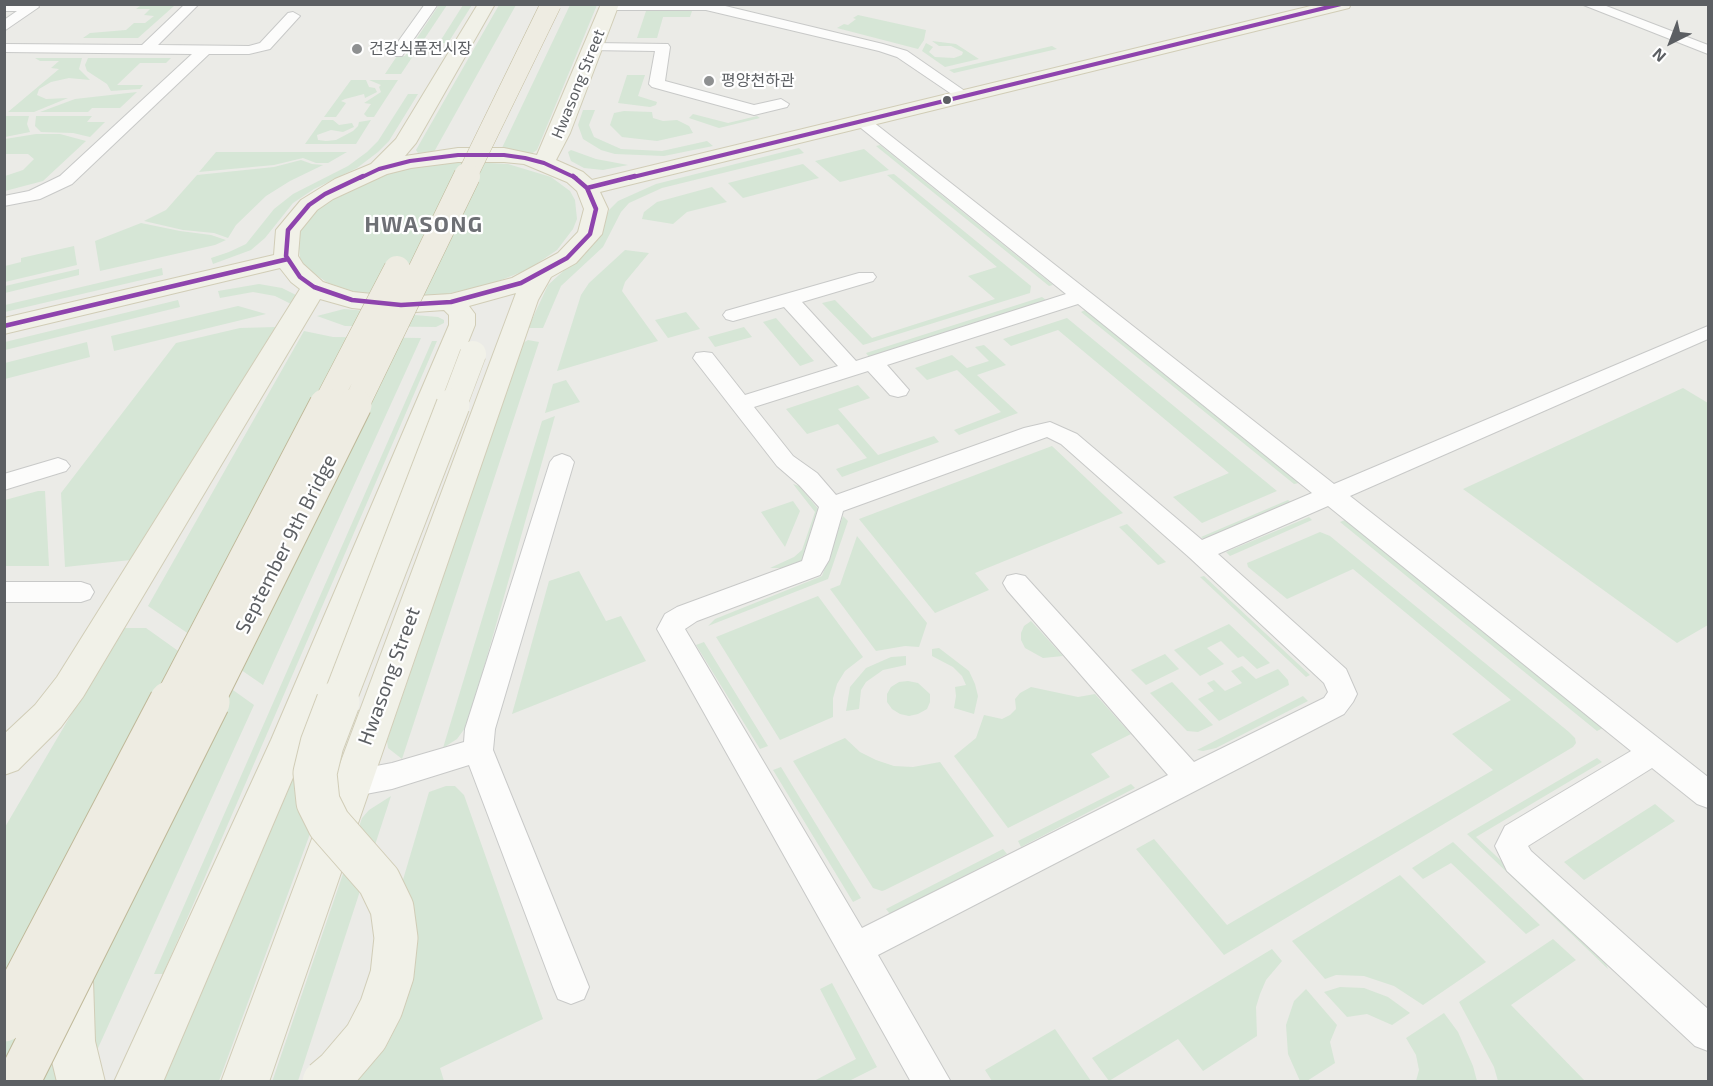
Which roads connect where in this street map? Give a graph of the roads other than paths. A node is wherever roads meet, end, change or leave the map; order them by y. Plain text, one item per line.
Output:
1 (193, 4) edge
2 (432, 4) edge
3 (487, 4) edge
4 (536, 4) edge
5 (551, 4) edge
6 (1343, 4) edge
7 (1587, 4) edge
8 (609, 5) edge
9 (4, 7) edge
10 (293, 16) dead end
11 (4, 27) edge
12 (593, 47) junction
13 (4, 48) edge
14 (147, 48) junction
15 (206, 49) junction
16 (1708, 50) edge
17 (397, 53) dead end
18 (964, 96) junction
19 (781, 104) dead end
20 (862, 121) junction
21 (544, 163) junction
22 (379, 169) junction
23 (587, 188) junction
24 (4, 201) edge
25 (288, 259) junction
26 (540, 274) junction
27 (866, 277) dead end
28 (314, 287) junction
29 (498, 291) junction
30 (1082, 296) junction
31 (788, 299) junction
32 (451, 302) junction
33 (733, 315) dead end
34 (4, 326) edge
35 (1708, 332) edge
36 (704, 358) dead end
37 (862, 366) junction
38 (898, 390) dead end
39 (741, 404) junction
40 (561, 462) dead end
41 (58, 466) dead end
42 (4, 482) edge
43 (1331, 496) junction
44 (832, 506) junction
45 (1199, 552) junction
46 (1016, 583) dead end
47 (4, 592) edge
48 (81, 592) dead end
49 (478, 750) junction
50 (1654, 752) junction
51 (4, 759) edge
52 (1189, 778) junction
53 (350, 784) junction
54 (1708, 795) edge
55 (855, 949) junction
56 (35, 979) edge
57 (571, 987) dead end
58 (4, 1020) edge
59 (1708, 1033) edge
60 (18, 1082) edge
61 (81, 1082) edge
62 (138, 1082) edge
63 (244, 1082) edge
64 (324, 1082) edge
65 (932, 1082) edge

1 - 14 street
2 - 17 street
3 - 22 main road
4 - 56 highway, September 9th Bridge, bridge
5 - 56 highway, September 9th Bridge, bridge
6 - 18 main road
7 - 16 street
8 - 12 main road, Hwasong Street
8 - 18 street
9 - 11 street
10 - 15 street
12 - 19 street
12 - 21 main road, Hwasong Street
13 - 14 street
14 - 15 street
15 - 24 street
18 - 20 main road
20 - 23 main road
20 - 30 street
21 - 22 main road
21 - 23 main road
22 - 25 main road
23 - 26 main road
25 - 28 main road
25 - 34 main road
26 - 29 main road
26 - 53 main road, Hwasong Street
27 - 31 street
28 - 32 main road
28 - 51 main road
29 - 32 main road
29 - 64 main road, bridge
30 - 37 street
30 - 43 street
31 - 33 street
31 - 37 street
32 - 62 main road
35 - 43 street
36 - 39 street
37 - 38 street
37 - 39 street
39 - 44 street
40 - 49 street
41 - 42 street
43 - 45 street
43 - 50 street
44 - 45 street
44 - 55 street
45 - 52 street
46 - 52 street
47 - 48 street
49 - 53 street
49 - 57 street
50 - 54 street
50 - 59 street
52 - 55 street
53 - 63 main road, Hwasong Street
55 - 65 street
56 - 58 highway, September 9th Bridge, bridge
56 - 60 highway, September 9th Bridge, bridge
56 - 61 main road

